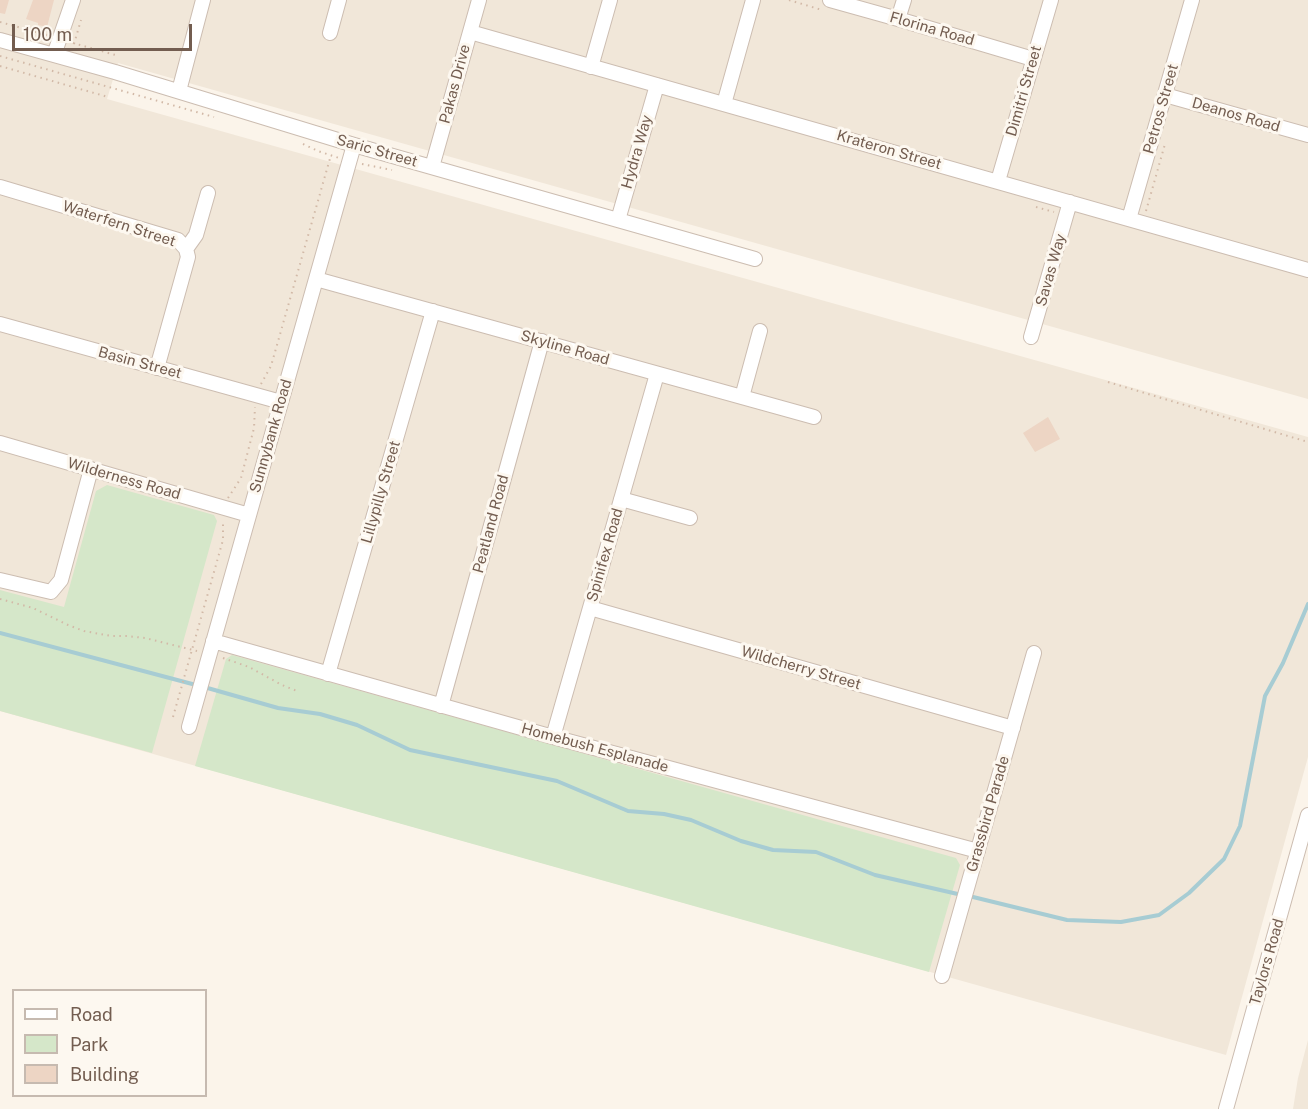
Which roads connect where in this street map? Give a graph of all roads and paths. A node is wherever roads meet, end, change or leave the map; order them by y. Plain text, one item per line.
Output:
1 (73, 0) edge
2 (203, 0) edge
3 (339, 0) edge
4 (479, 0) edge
5 (610, 0) edge
6 (753, 0) edge
7 (830, 0) edge
8 (904, 0) edge
9 (1051, 0) edge
10 (1192, 0) edge
11 (83, 11) dead end
12 (898, 19) junction
13 (330, 33) dead end
14 (470, 33) junction
15 (0, 40) edge
16 (62, 57) junction
17 (1033, 59) junction
18 (0, 66) edge
19 (591, 67) junction
20 (65, 75) dead end
21 (657, 85) junction
22 (179, 92) junction
23 (1165, 95) junction
24 (108, 97) dead end
25 (724, 104) junction
26 (1308, 135) edge
27 (354, 145) junction
28 (331, 155) dead end
29 (432, 167) junction
30 (998, 181) junction
31 (0, 187) edge
32 (208, 193) dead end
33 (1070, 202) junction
34 (1130, 219) junction
35 (618, 220) junction
36 (186, 249) junction
37 (755, 259) dead end
38 (1308, 270) edge
39 (316, 279) junction
40 (433, 311) junction
41 (0, 324) edge
42 (760, 331) dead end
43 (1031, 337) dead end
44 (542, 341) junction
45 (157, 368) junction
46 (657, 374) junction
47 (1108, 382) dead end
48 (257, 395) junction
49 (742, 397) junction
50 (281, 402) junction
51 (814, 417) dead end
52 (1308, 442) edge
53 (0, 443) edge
54 (91, 470) junction
55 (621, 499) junction
56 (225, 508) junction
57 (249, 515) junction
58 (690, 518) dead end
59 (0, 580) edge
60 (0, 600) edge
61 (590, 608) junction
62 (211, 647) junction
63 (192, 650) junction
64 (1034, 653) dead end
65 (328, 674) junction
66 (297, 691) dead end
67 (441, 706) junction
68 (173, 717) dead end
69 (189, 727) dead end
70 (1013, 728) junction
71 (553, 737) junction
72 (1308, 815) edge
73 (978, 851) junction
74 (942, 976) dead end
75 (1226, 1109) edge

1 - 16 street
2 - 22 street
3 - 13 street
4 - 14 street, Pakas Drive
5 - 19 street
6 - 25 street
7 - 12 street, Florina Road
8 - 12 street
9 - 17 street, Dimitri Street
10 - 23 street, Petros Street
11 - 16 path
12 - 17 street, Florina Road
14 - 19 street, Krateron Street
14 - 29 street, Pakas Drive
15 - 16 street, Saric Street
16 - 20 path
16 - 22 street, Saric Street
17 - 30 street, Dimitri Street
18 - 24 path
19 - 21 street, Krateron Street
21 - 25 street, Krateron Street
21 - 35 street, Hydra Way
22 - 27 street, Saric Street
23 - 26 street, Deanos Road
23 - 34 street, Petros Street
25 - 30 street, Krateron Street
27 - 29 street, Saric Street
27 - 39 street, Sunnybank Road
28 - 48 path
29 - 35 street, Saric Street
30 - 33 street, Krateron Street
31 - 36 street, Waterfern Street
32 - 36 street
33 - 34 street, Krateron Street
33 - 43 street, Savas Way
34 - 38 street, Krateron Street
35 - 37 street, Saric Street
36 - 45 street, Waterfern Street
39 - 40 street, Skyline Road
39 - 50 street, Sunnybank Road
40 - 44 street, Skyline Road
40 - 65 street, Lillypilly Street
41 - 45 street, Basin Street
42 - 49 street
44 - 46 street, Skyline Road
44 - 67 street, Peatland Road
45 - 48 street, Basin Street
46 - 49 street, Skyline Road
46 - 55 street, Spinifex Road
47 - 52 path
48 - 50 street, Basin Street
48 - 56 path
49 - 51 street, Skyline Road
50 - 57 street, Sunnybank Road
53 - 54 street, Wilderness Road
54 - 56 street, Wilderness Road
54 - 59 street
55 - 58 street
55 - 61 street, Spinifex Road
56 - 57 street, Wilderness Road
56 - 63 path
57 - 62 street, Sunnybank Road
60 - 63 path
61 - 70 street, Wildcherry Street
61 - 71 street, Spinifex Road
62 - 63 path
62 - 65 street, Homebush Esplanade
62 - 66 path
62 - 69 street, Sunnybank Road
63 - 68 path
64 - 70 street, Grassbird Parade
65 - 67 street, Homebush Esplanade
67 - 71 street, Homebush Esplanade
70 - 73 street, Grassbird Parade
71 - 73 street, Homebush Esplanade
72 - 75 street, Taylors Road
73 - 74 street, Grassbird Parade

